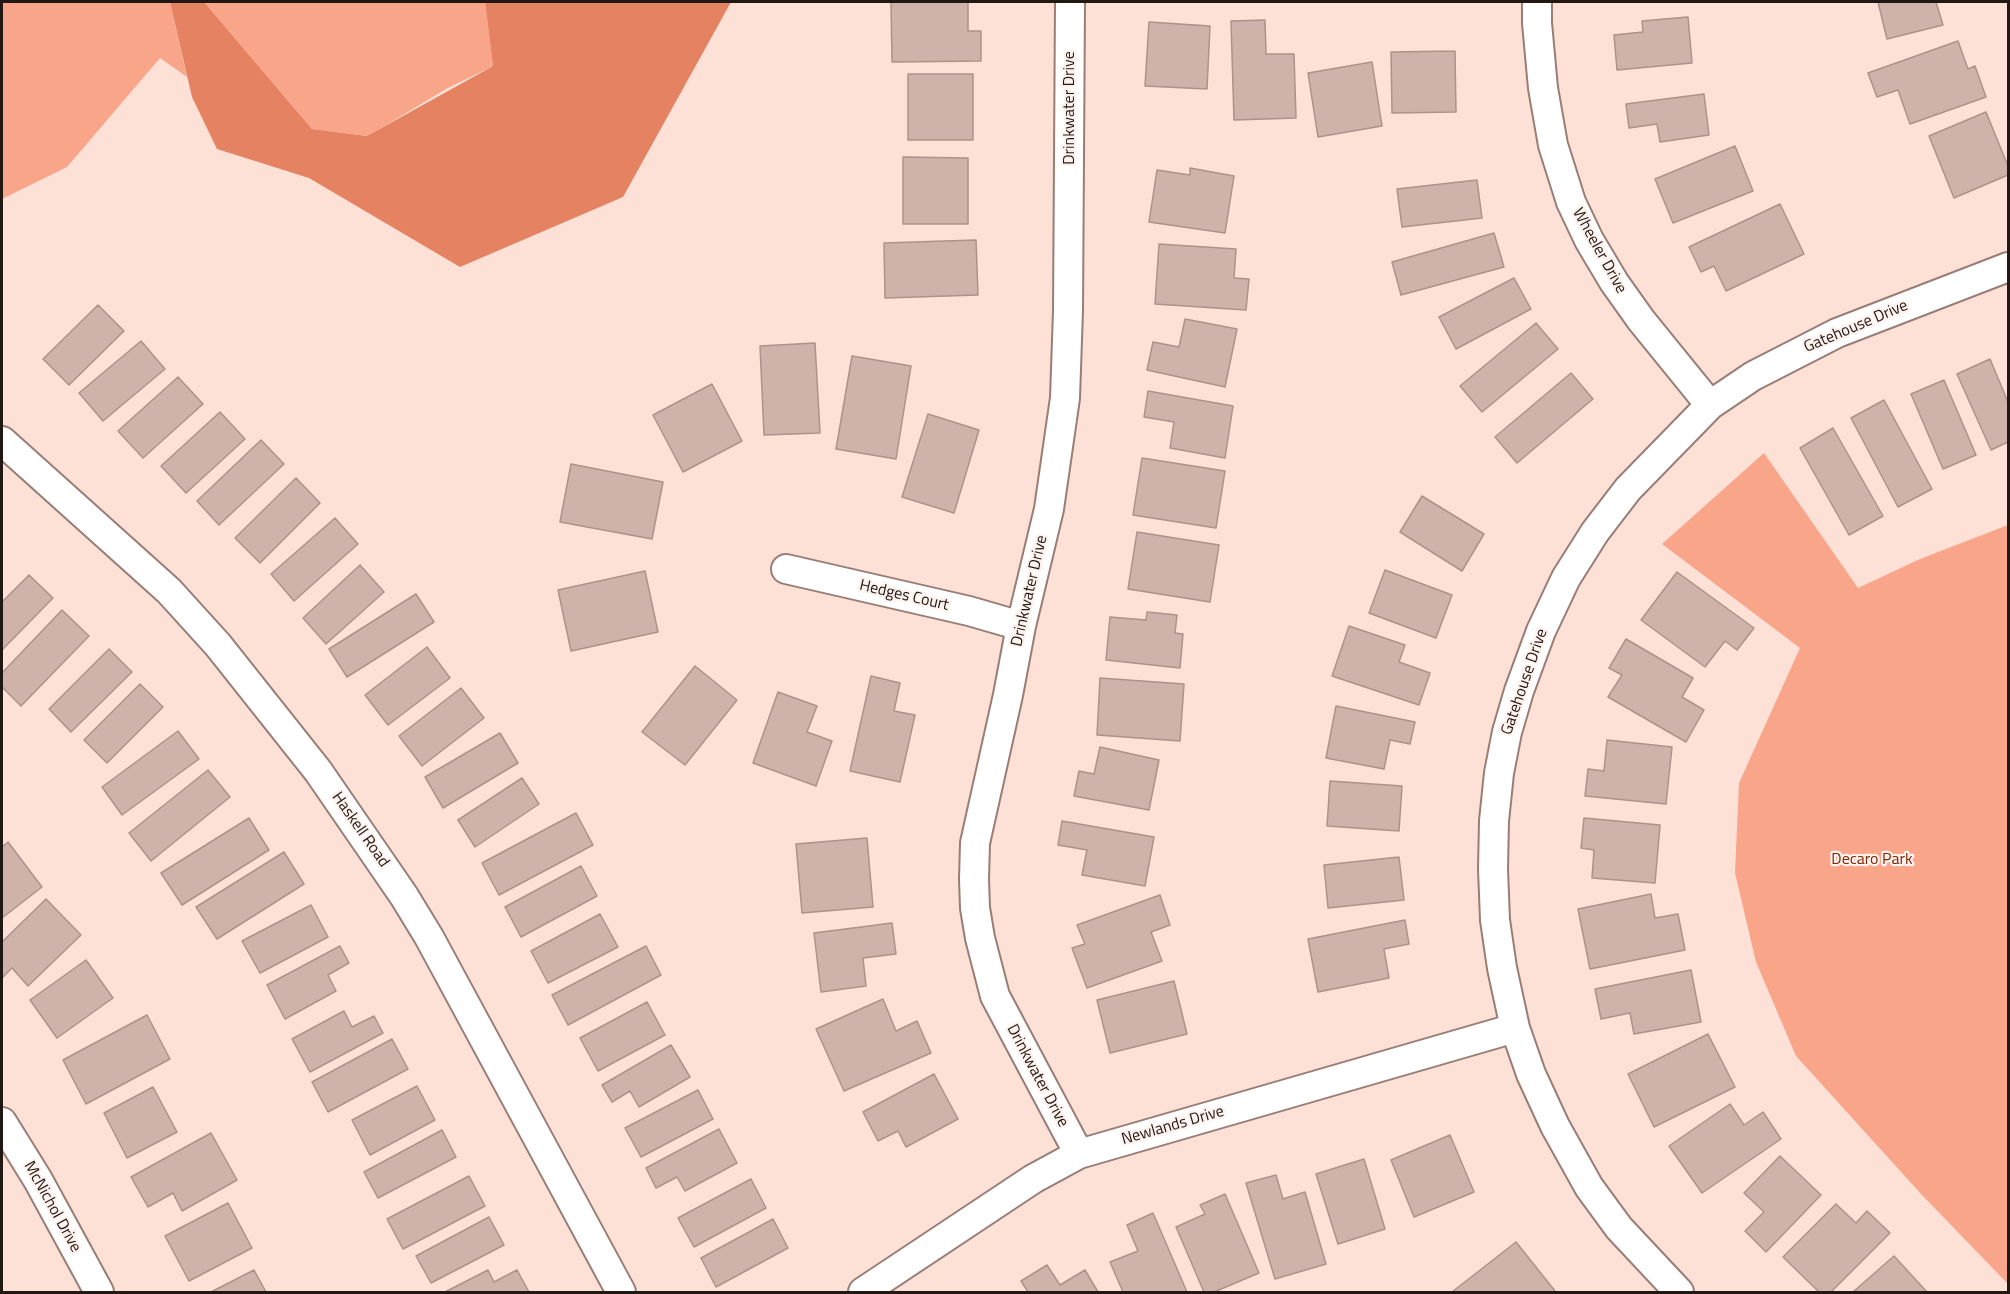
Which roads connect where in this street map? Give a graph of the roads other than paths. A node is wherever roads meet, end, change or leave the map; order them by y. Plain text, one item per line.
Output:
1 (1070, 2) edge
2 (1537, 2) edge
3 (2008, 267) edge
4 (1710, 405) junction
5 (2, 441) edge
6 (786, 569) dead end
7 (1021, 626) junction
8 (1515, 1028) junction
9 (2, 1122) edge
10 (1079, 1154) junction
11 (99, 1293) edge
12 (621, 1293) edge
13 (863, 1293) edge
14 (1679, 1293) edge

1 - 7 street, Drinkwater Drive
2 - 4 street, Wheeler Drive
3 - 4 street, Gatehouse Drive
4 - 8 street, Gatehouse Drive
5 - 12 street, Haskell Road
6 - 7 street, Hedges Court
7 - 10 street, Drinkwater Drive
8 - 10 street, Newlands Drive
8 - 14 street, Gatehouse Drive
9 - 11 street, McNichol Drive
10 - 13 street, Newlands Drive

